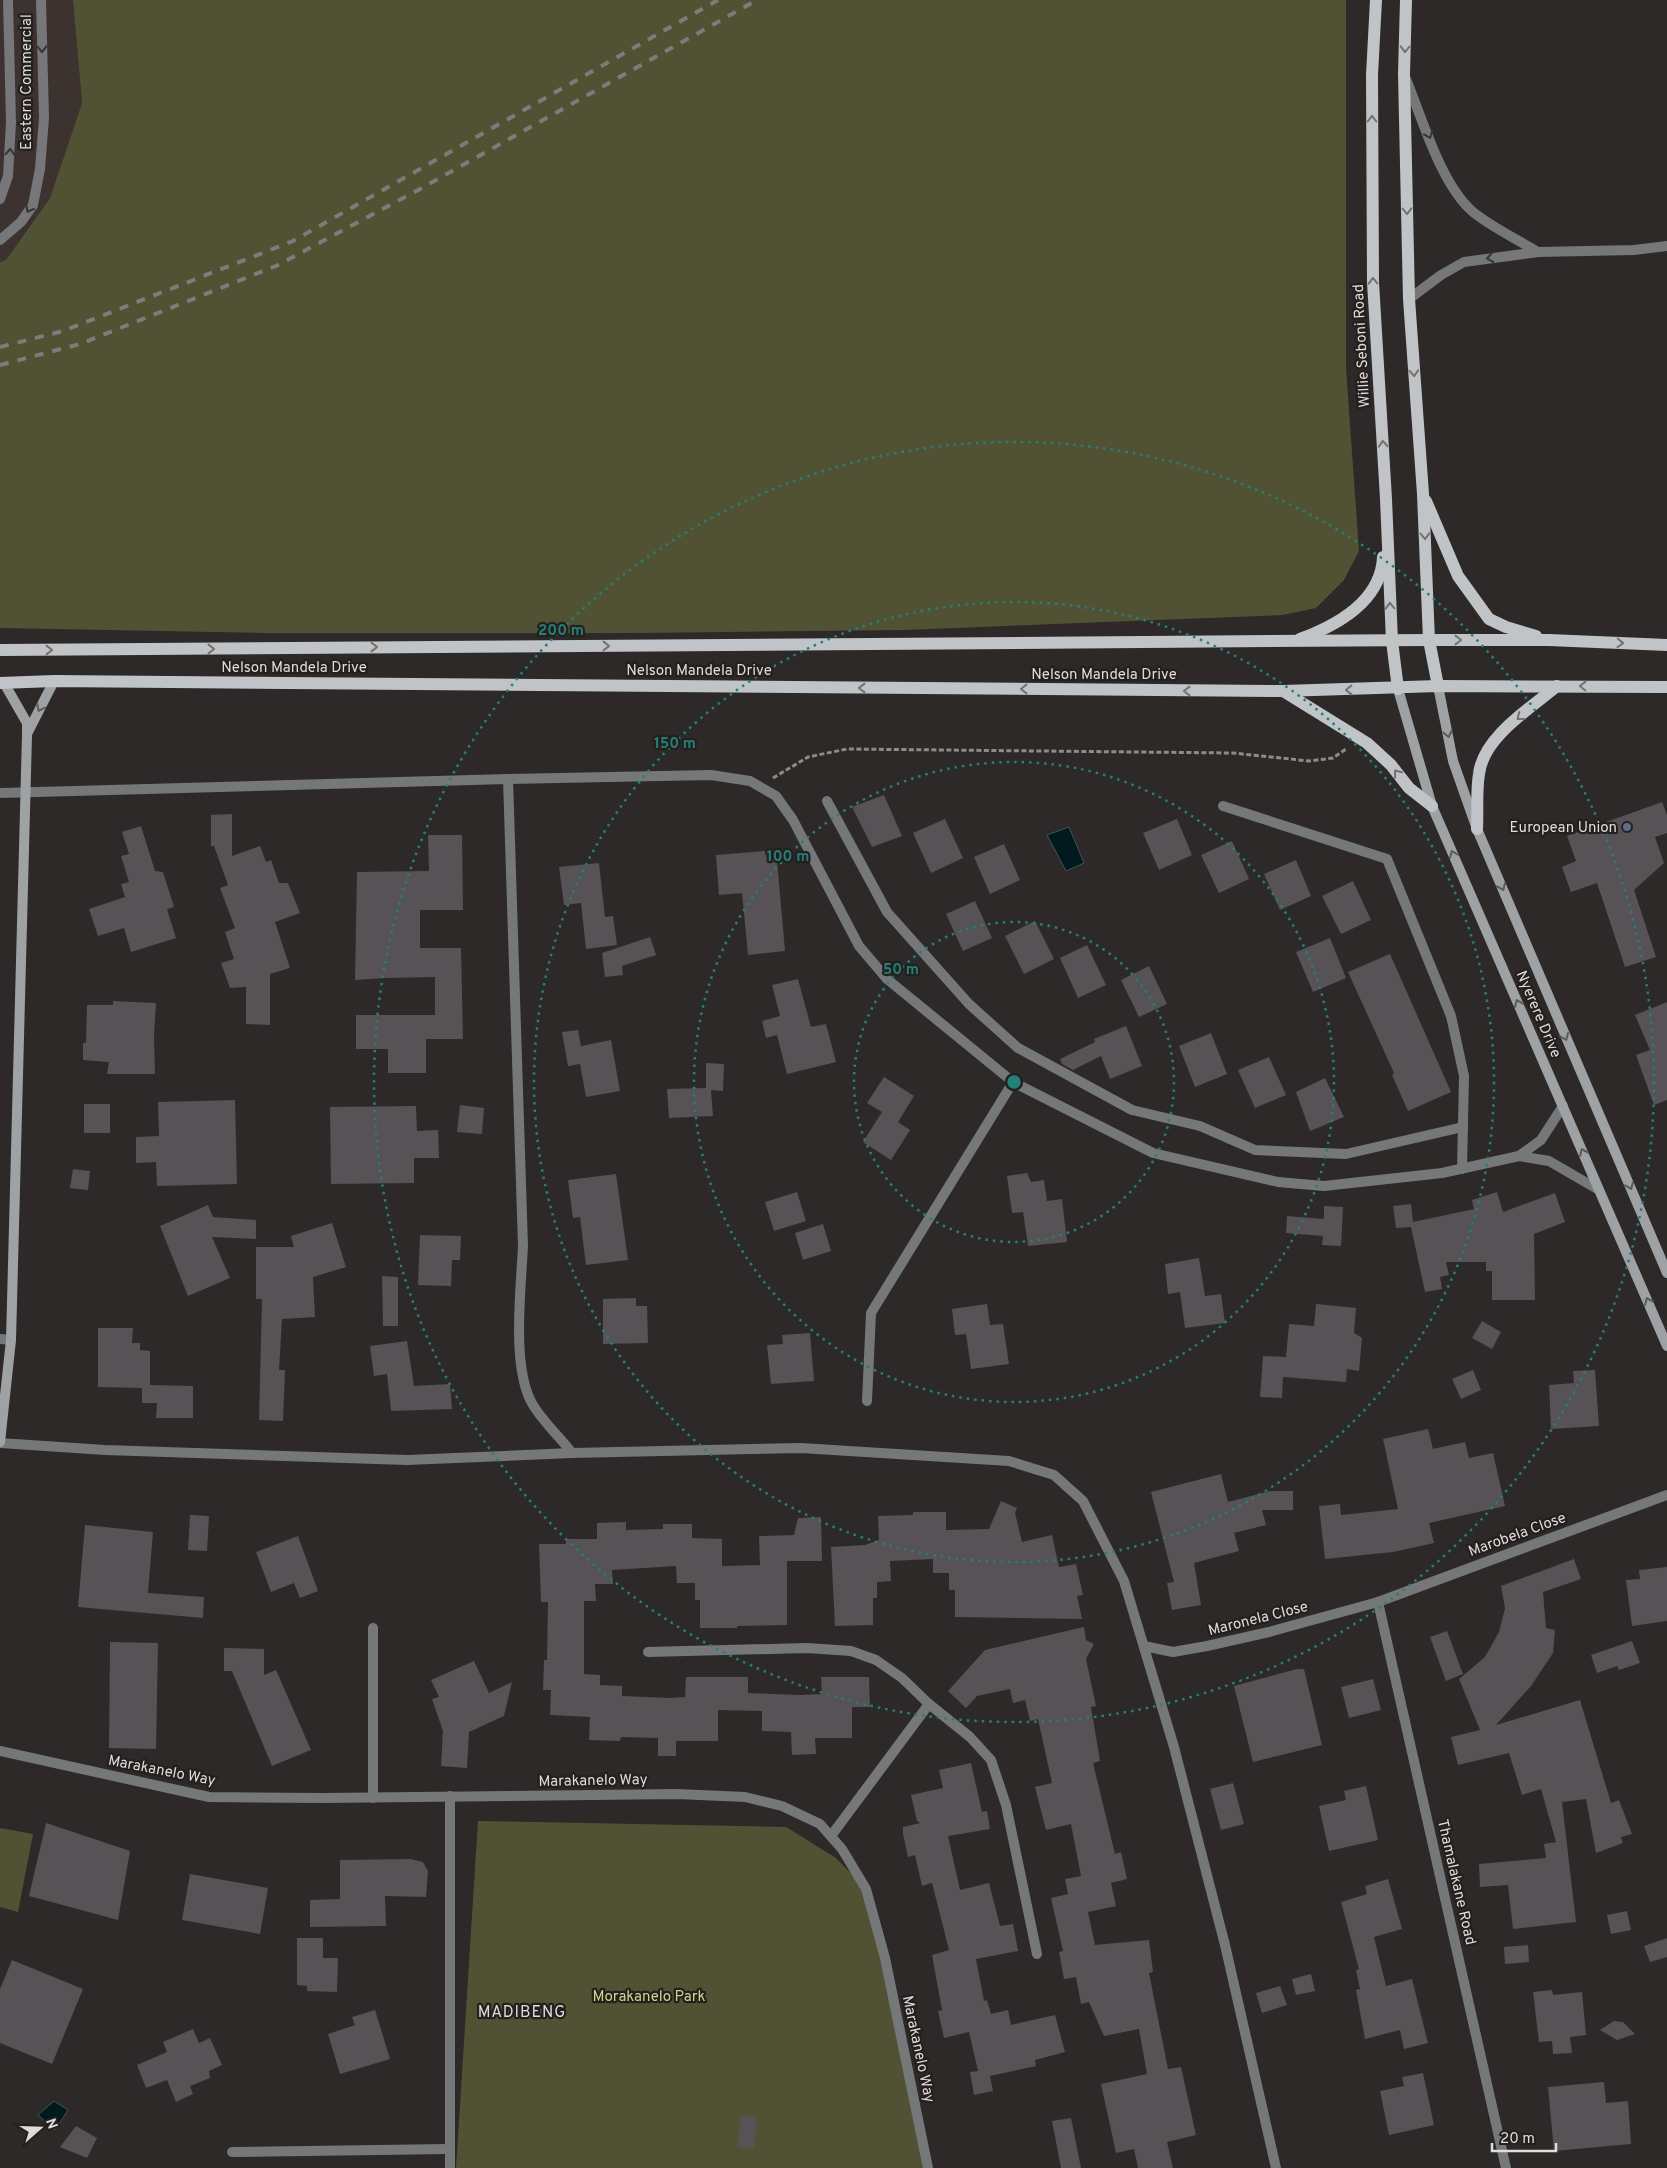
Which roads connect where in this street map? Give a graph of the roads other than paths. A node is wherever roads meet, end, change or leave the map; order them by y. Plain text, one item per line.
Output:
1 (8, 0) edge
2 (41, 0) edge
3 (1376, 0) edge
4 (1406, 0) edge
5 (1404, 74) junction
6 (0, 200) edge
7 (0, 240) edge
8 (1667, 246) edge
9 (1538, 252) junction
10 (1409, 299) junction
11 (1423, 494) junction
12 (1386, 499) junction
13 (1429, 640) junction
14 (1549, 640) junction
15 (1392, 641) junction
16 (1293, 642) junction
17 (1667, 645) edge
18 (0, 650) edge
19 (54, 681) junction
20 (2, 683) edge
21 (1438, 686) junction
22 (1557, 686) junction
23 (1667, 687) edge
24 (1398, 689) junction
25 (1283, 691) junction
26 (27, 735) junction
27 (508, 779) junction
28 (26, 793) junction
29 (0, 794) edge
30 (827, 801) dead end
31 (1223, 806) dead end
32 (1432, 806) junction
33 (1477, 829) junction
34 (1013, 1082) junction
35 (1562, 1106) junction
36 (1463, 1127) junction
37 (1519, 1156) junction
38 (1462, 1169) junction
39 (1599, 1190) junction
40 (1667, 1273) edge
41 (5, 1339) edge
42 (1667, 1346) edge
43 (867, 1401) dead end
44 (0, 1443) edge
45 (572, 1452) junction
46 (1667, 1495) edge
47 (1378, 1602) junction
48 (373, 1628) dead end
49 (1144, 1646) junction
50 (648, 1652) dead end
51 (929, 1704) junction
52 (0, 1751) edge
53 (450, 1796) junction
54 (373, 1798) junction
55 (831, 1836) junction
56 (1037, 1954) dead end
57 (448, 2148) junction
58 (232, 2152) dead end
59 (450, 2168) edge
60 (928, 2168) edge
61 (1276, 2168) edge
62 (1506, 2168) edge

6 -> 1 street, Eastern Commercial
2 -> 7 street, Eastern Commercial
12 -> 3 main road, Willie Seboni Road
4 -> 5 main road
5 -> 9 street
5 -> 10 main road
8 - 9 street
9 -> 10 street
10 -> 11 main road
11 -> 13 main road
11 - 14 main road
15 -> 12 main road, Willie Seboni Road
12 - 16 main road
13 -> 14 main road, Nelson Mandela Drive
13 - 15 main road, Nelson Mandela Drive
13 - 21 main road
14 -> 17 main road
15 - 16 main road, Nelson Mandela Drive
15 - 24 main road, Willie Seboni Road
18 -> 16 main road, Nelson Mandela Drive
19 - 20 main road, Nelson Mandela Drive
25 -> 19 main road, Nelson Mandela Drive
19 -> 26 main road
20 - 26 main road
21 - 22 main road, Nelson Mandela Drive
21 - 24 main road, Nelson Mandela Drive
21 -> 33 main road, Nyerere Drive
23 -> 22 main road, Nelson Mandela Drive
22 -> 33 main road
24 -> 25 main road, Nelson Mandela Drive
24 - 32 main road, Nyerere Drive
32 -> 25 main road
26 - 28 main road
27 - 28 street
27 - 34 street
27 - 45 street
28 - 29 street
28 - 41 main road
30 - 36 street
31 - 36 street
35 -> 32 main road, Nyerere Drive
33 -> 40 main road, Nyerere Drive
34 - 38 street
34 - 43 street
35 - 37 street
39 -> 35 main road, Nyerere Drive
36 - 38 street
37 - 38 street
37 - 39 street
42 -> 39 main road, Nyerere Drive
41 - 44 main road
44 - 45 street
45 - 49 street
46 - 47 street, Marobela Close
47 - 49 street, Maronela Close
47 - 62 street, Thamalakane Road
48 - 54 street
49 - 61 street
50 - 51 street
51 - 55 street
51 - 56 street
52 - 54 street, Marakanelo Way
53 - 54 street, Marakanelo Way
53 - 55 street, Marakanelo Way
53 - 57 street
55 - 60 street, Marakanelo Way
57 - 58 street
57 - 59 street

